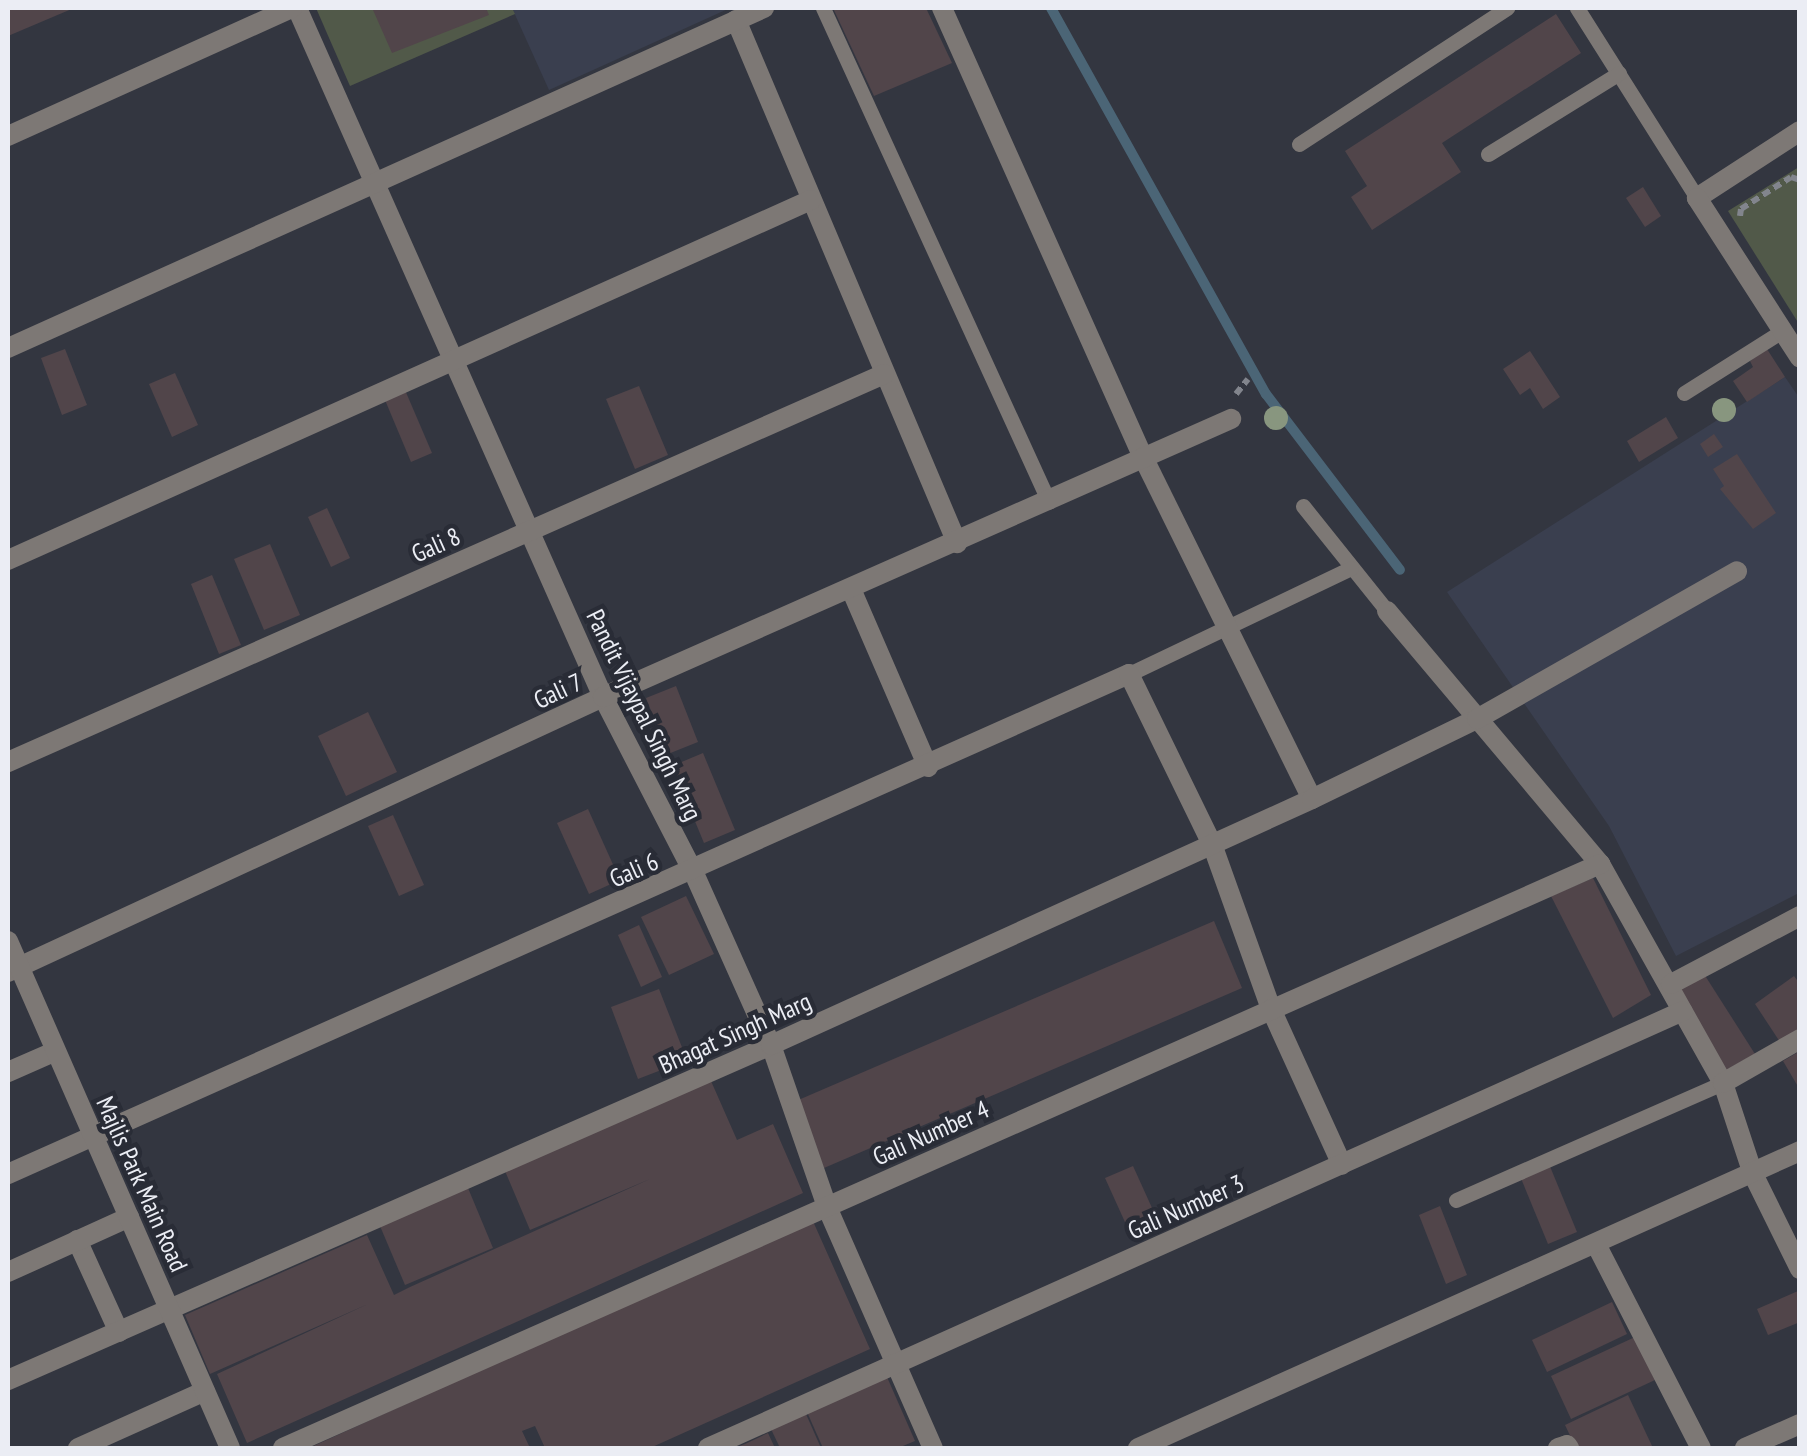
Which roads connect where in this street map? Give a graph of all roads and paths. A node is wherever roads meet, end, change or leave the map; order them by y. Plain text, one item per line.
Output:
1 (295, 8) edge
2 (764, 8) edge
3 (824, 8) edge
4 (942, 8) edge
5 (1508, 8) edge
6 (1578, 8) edge
7 (736, 20) junction
8 (1619, 73) junction
9 (8, 136) edge
10 (1797, 139) edge
11 (1299, 144) dead end
12 (1488, 154) dead end
13 (1800, 180) edge
14 (376, 185) junction
15 (1697, 198) junction
16 (812, 200) junction
17 (1750, 232) dead end
18 (1782, 331) junction
19 (8, 348) edge
20 (1800, 358) edge
21 (455, 362) junction
22 (884, 374) junction
23 (1684, 393) dead end
24 (1231, 419) dead end
25 (1143, 456) junction
26 (1049, 502) junction
27 (1303, 506) dead end
28 (530, 532) junction
29 (957, 543) junction
30 (8, 560) edge
31 (1352, 568) junction
32 (1737, 572) dead end
33 (850, 589) junction
34 (1387, 611) joint
35 (1227, 627) junction
36 (1129, 674) junction
37 (603, 698) junction
38 (1478, 719) junction
39 (8, 762) edge
40 (928, 767) junction
41 (1312, 799) junction
42 (1212, 844) junction
43 (1600, 864) junction
44 (693, 871) junction
45 (1800, 916) edge
46 (8, 941) edge
47 (13, 969) edge
48 (1670, 984) junction
49 (1271, 1009) junction
50 (1684, 1011) junction
51 (1800, 1039) edge
52 (771, 1045) junction
53 (56, 1050) junction
54 (8, 1072) edge
55 (1722, 1083) junction
56 (94, 1136) junction
57 (1800, 1151) edge
58 (1342, 1164) junction
59 (8, 1174) edge
60 (1752, 1174) junction
61 (1456, 1200) dead end
62 (827, 1207) junction
63 (129, 1217) junction
64 (77, 1240) junction
65 (1597, 1246) junction
66 (1795, 1247) edge
67 (1800, 1269) edge
68 (8, 1272) edge
69 (170, 1310) junction
70 (120, 1332) junction
71 (896, 1365) junction
72 (8, 1380) edge
73 (205, 1391) junction
74 (1800, 1424) edge
75 (1144, 1447) edge
76 (78, 1448) edge
77 (230, 1448) edge
78 (283, 1448) edge
79 (708, 1448) edge
80 (932, 1448) edge
81 (1558, 1448) edge
82 (1569, 1448) edge
83 (1701, 1448) edge
84 (1745, 1448) edge

1 - 9 street
1 - 14 street, Pandit Vijaypal Singh Marg
2 - 7 street
3 - 26 lane
4 - 25 street
5 - 11 lane
6 - 8 lane
7 - 14 street
7 - 16 street
8 - 12 lane
8 - 15 lane
10 - 15 street
13 - 17 path
14 - 19 street
14 - 21 street, Pandit Vijaypal Singh Marg
15 - 18 street
16 - 21 street
16 - 22 street
18 - 20 street
18 - 23 lane
21 - 28 street, Pandit Vijaypal Singh Marg
21 - 30 street
22 - 28 street, Gali 8
22 - 29 street
24 - 25 street, Gali 7
25 - 26 street, Gali 7
25 - 35 street
26 - 29 street, Gali 7
27 - 31 lane
28 - 37 street, Pandit Vijaypal Singh Marg
28 - 39 street, Gali 8
29 - 33 street, Gali 7
31 - 34 lane
31 - 35 lane
32 - 38 street, Bhagat Singh Marg
33 - 37 street, Gali 7
33 - 40 street
34 - 38 street
35 - 36 lane
35 - 41 street
36 - 40 street, Gali 6
36 - 42 street
37 - 44 street, Pandit Vijaypal Singh Marg
37 - 47 street, Gali 7
38 - 41 street, Bhagat Singh Marg
38 - 43 street
40 - 44 street, Gali 6
41 - 42 street, Bhagat Singh Marg
42 - 49 street
42 - 52 street, Bhagat Singh Marg
43 - 48 street
43 - 49 street, Gali Number 4
44 - 52 street, Pandit Vijaypal Singh Marg
44 - 56 street, Gali 6
45 - 48 street
46 - 47 street, Majlis Park Main Road
47 - 53 street, Majlis Park Main Road
48 - 50 street
49 - 58 street
49 - 62 street, Gali Number 4
50 - 55 street
50 - 58 street, Gali Number 3
51 - 55 street
52 - 62 street, Pandit Vijaypal Singh Marg
52 - 69 street, Bhagat Singh Marg
53 - 54 street
53 - 56 street, Majlis Park Main Road
55 - 60 street
55 - 61 lane
56 - 59 street, Gali 6
56 - 63 street, Majlis Park Main Road
57 - 60 street
58 - 71 street, Gali Number 3
60 - 65 street
60 - 66 street
62 - 71 street, Pandit Vijaypal Singh Marg
62 - 78 street, Gali Number 4
63 - 64 street
63 - 69 street, Majlis Park Main Road
64 - 68 street
64 - 70 street
65 - 75 street
65 - 83 street
66 - 67 street
69 - 70 street, Bhagat Singh Marg
69 - 73 street, Majlis Park Main Road
70 - 72 street, Bhagat Singh Marg
71 - 79 street, Gali Number 3
71 - 80 street, Pandit Vijaypal Singh Marg
73 - 76 street
73 - 77 street, Majlis Park Main Road
74 - 84 street
81 - 82 street

